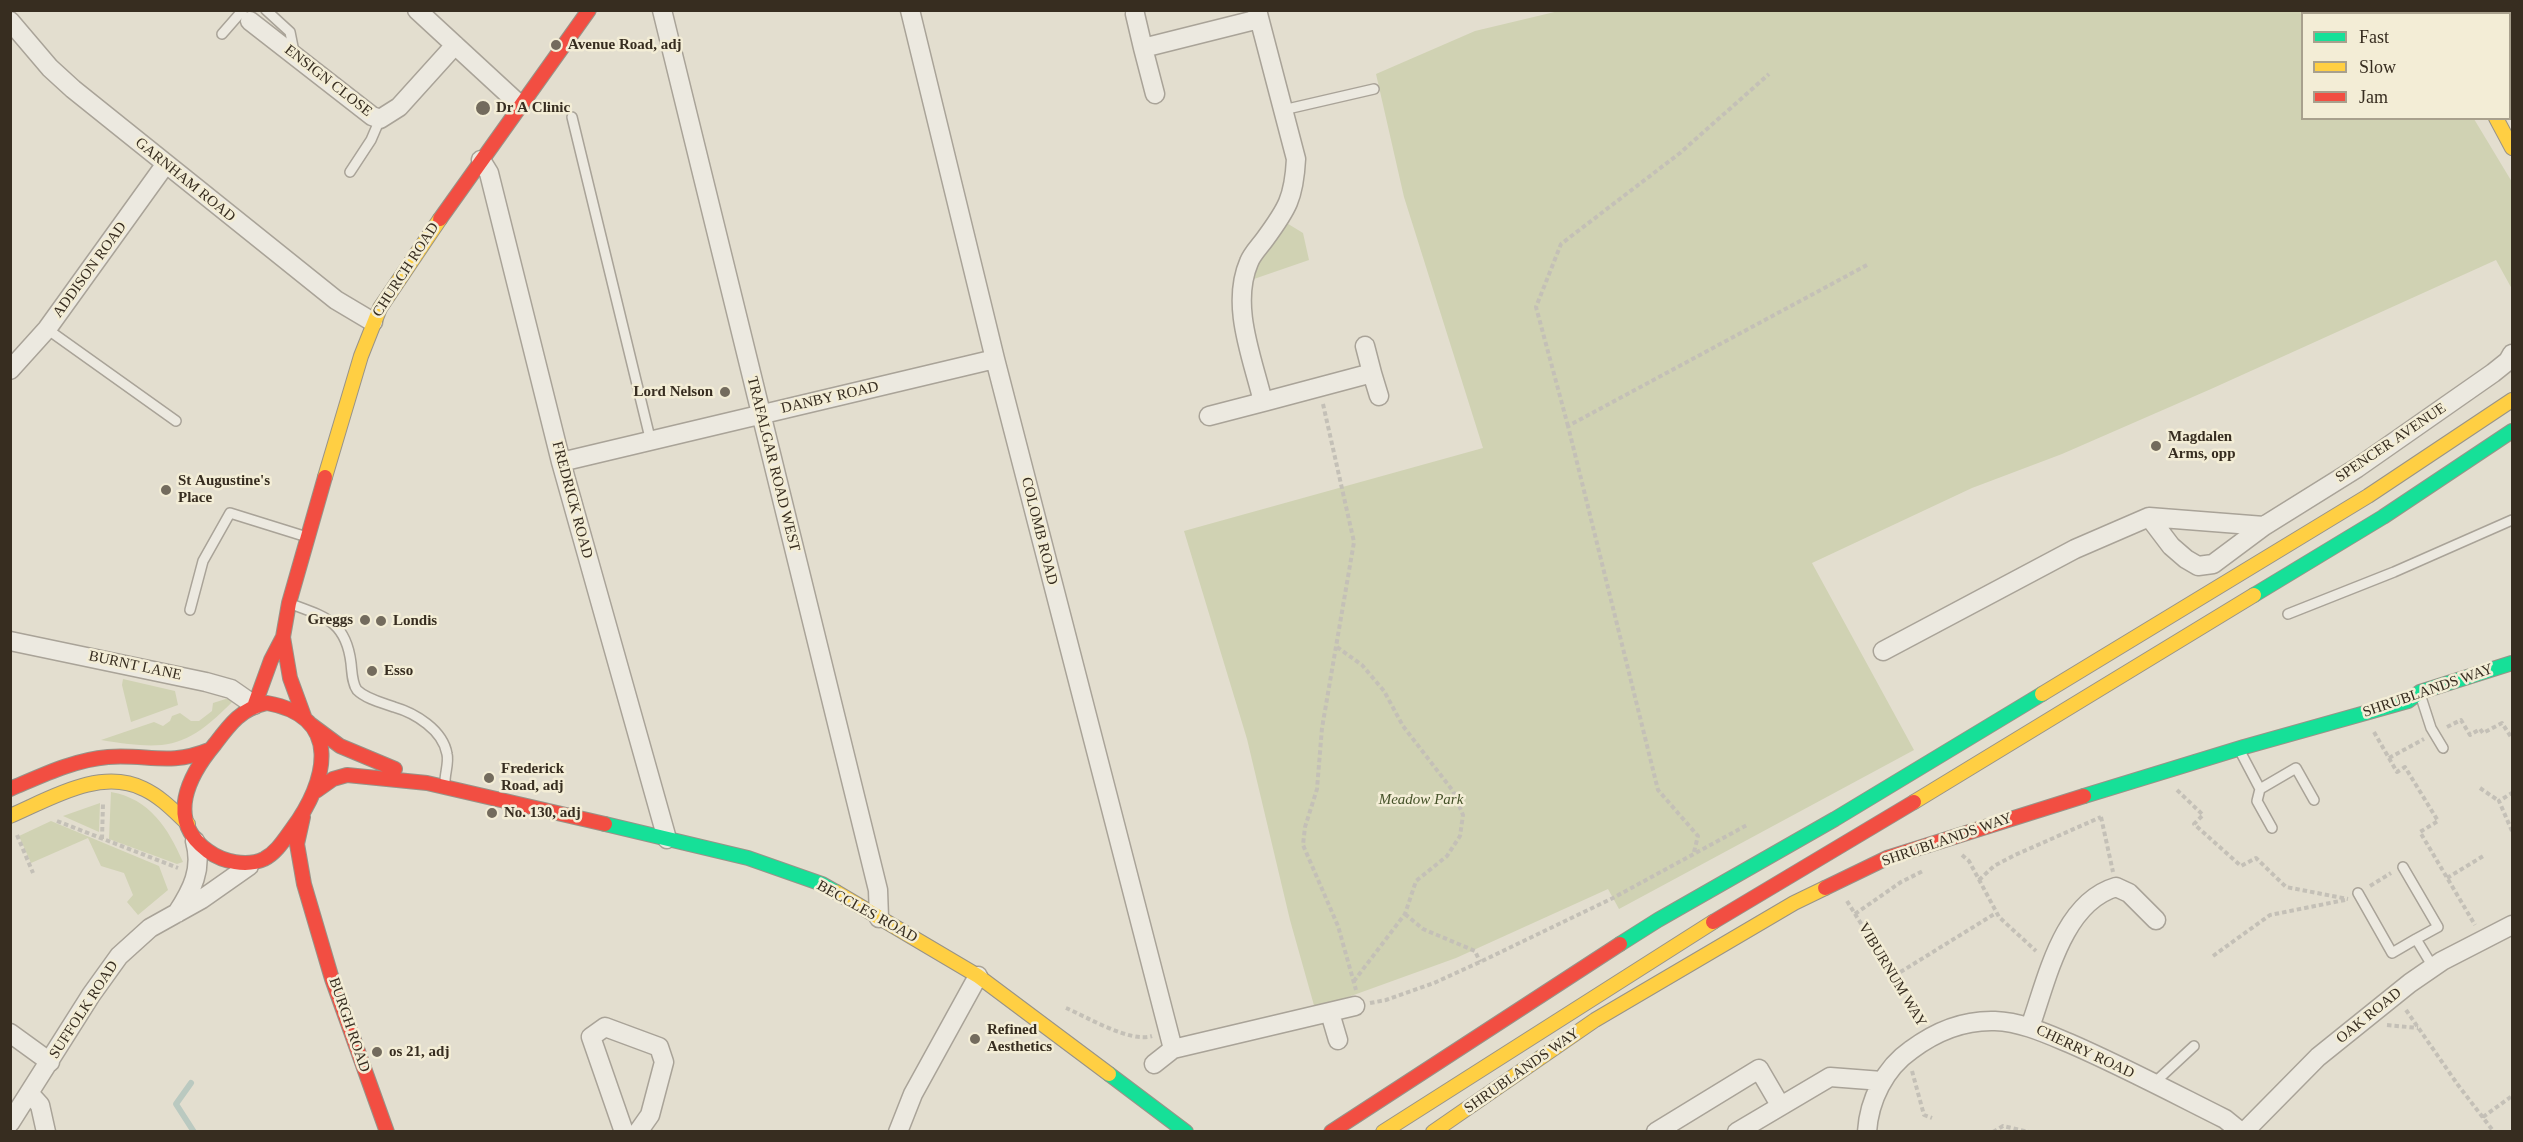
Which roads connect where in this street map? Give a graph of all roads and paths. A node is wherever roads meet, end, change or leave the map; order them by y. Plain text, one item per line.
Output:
1 (266, 10) edge
2 (417, 10) edge
3 (589, 10) edge
4 (662, 10) edge
5 (910, 10) edge
6 (1135, 14) dead end
7 (1258, 15) edge
8 (247, 16) edge
9 (10, 21) edge
10 (222, 34) dead end
11 (455, 45) junction
12 (1143, 48) junction
13 (295, 54) junction
14 (1769, 74) dead end
15 (1374, 89) dead end
16 (1155, 94) dead end
17 (520, 105) junction
18 (1283, 110) junction
19 (572, 117) dead end
20 (380, 119) junction
21 (2497, 120) edge
22 (2512, 148) edge
23 (481, 160) junction
24 (165, 165) junction
25 (350, 172) dead end
26 (1867, 265) dead end
27 (373, 322) junction
28 (47, 329) junction
29 (1365, 346) dead end
30 (2512, 354) edge
31 (994, 359) junction
32 (10, 370) edge
33 (1372, 373) junction
34 (1319, 389) junction
35 (1379, 396) dead end
36 (2512, 400) edge
37 (1263, 402) junction
38 (761, 416) junction
39 (1209, 416) dead end
40 (176, 421) dead end
41 (1568, 426) junction
42 (2512, 431) edge
43 (651, 442) junction
44 (561, 462) junction
45 (2149, 517) junction
46 (2512, 520) edge
47 (2264, 526) junction
48 (308, 537) junction
49 (289, 603) junction
50 (190, 610) dead end
51 (2288, 614) dead end
52 (282, 637) junction
53 (10, 641) edge
54 (1337, 647) junction
55 (1883, 651) dead end
56 (2512, 663) edge
57 (2420, 692) junction
58 (254, 705) junction
59 (2363, 714) junction
60 (306, 721) junction
61 (2434, 734) junction
62 (2511, 738) edge
63 (2240, 748) junction
64 (2443, 748) dead end
65 (209, 750) junction
66 (2389, 758) junction
67 (2159, 773) junction
68 (98, 782) junction
69 (427, 783) junction
70 (444, 786) junction
71 (2480, 788) dead end
72 (10, 789) edge
73 (2260, 789) junction
74 (316, 790) junction
75 (2096, 792) junction
76 (2512, 794) edge
77 (2314, 800) dead end
78 (2499, 801) junction
79 (304, 814) junction
80 (10, 816) edge
81 (2102, 817) junction
82 (1747, 825) dead end
83 (2272, 828) dead end
84 (190, 829) junction
85 (2512, 831) edge
86 (102, 839) dead end
87 (667, 839) junction
88 (20, 842) dead end
89 (1694, 853) junction
90 (1957, 854) dead end
91 (2485, 855) dead end
92 (264, 862) junction
93 (2403, 867) joint
94 (1929, 868) dead end
95 (33, 873) dead end
96 (289, 875) dead end
97 (2447, 878) junction
98 (1979, 880) junction
99 (2116, 887) junction
100 (2358, 893) junction
101 (2349, 899) junction
102 (1996, 913) junction
103 (1405, 914) junction
104 (176, 915) junction
105 (313, 917) junction
106 (879, 918) junction
107 (2156, 920) dead end
108 (2512, 925) edge
109 (2416, 939) junction
110 (2483, 940) junction
111 (2213, 956) dead end
112 (1480, 962) junction
113 (2052, 965) junction
114 (2433, 968) junction
115 (978, 976) junction
116 (1894, 976) junction
117 (1354, 981) junction
118 (2396, 994) junction
119 (1059, 1005) dead end
120 (1355, 1006) junction
121 (1330, 1013) junction
122 (2030, 1027) junction
123 (1167, 1032) junction
124 (10, 1033) edge
125 (1929, 1036) junction
126 (1338, 1040) dead end
127 (2194, 1046) dead end
128 (1173, 1050) junction
129 (50, 1062) junction
130 (1154, 1064) dead end
131 (1911, 1070) dead end
132 (1882, 1081) junction
133 (2153, 1084) junction
134 (30, 1094) junction
135 (2512, 1096) edge
136 (1780, 1105) junction
137 (1158, 1110) junction
138 (2483, 1117) junction
139 (1932, 1118) dead end
140 (10, 1123) edge
141 (46, 1131) edge
142 (387, 1131) edge
143 (624, 1131) edge
144 (638, 1131) edge
145 (898, 1131) edge
146 (1163, 1131) edge
147 (1186, 1131) edge
148 (1330, 1131) edge
149 (1383, 1131) edge
150 (1433, 1131) edge
151 (1656, 1131) edge
152 (1737, 1131) edge
153 (1867, 1131) edge
154 (1994, 1131) edge
155 (2029, 1131) edge
156 (2242, 1131) edge
157 (2494, 1131) edge

1 - 13 lane
2 - 11 street
3 - 17 main road, CHURCH ROAD
4 - 38 street, TRAFALGAR ROAD WEST
5 - 31 street, COLOMB ROAD
6 - 12 street
7 - 12 street
7 - 18 street
8 - 10 lane
8 - 13 street, ENSIGN CLOSE
9 - 24 street, GARNHAM ROAD
11 - 17 street
11 - 20 street, ENSIGN CLOSE
12 - 16 street
13 - 20 street, ENSIGN CLOSE
14 - 41 path
15 - 18 lane
17 - 23 main road, CHURCH ROAD
18 - 37 street
19 - 43 lane
20 - 25 lane
21 - 22 main road
23 - 27 main road, CHURCH ROAD
23 - 44 street, FREDRICK ROAD
24 - 27 street, GARNHAM ROAD
24 - 28 street, ADDISON ROAD
26 - 41 path
27 - 48 main road, CHURCH ROAD
28 - 32 street, ADDISON ROAD
28 - 40 lane
29 - 33 street
30 - 47 street, SPENCER AVENUE
31 - 38 street, DANBY ROAD
31 - 123 street, COLOMB ROAD
33 - 34 street
33 - 35 street
34 - 37 street
34 - 54 path
36 - 148 main road
37 - 39 street
38 - 43 street, DANBY ROAD
38 - 106 street, TRAFALGAR ROAD WEST
41 - 89 path
42 - 149 main road
43 - 44 street, DANBY ROAD
44 - 87 street, FREDRICK ROAD
45 - 47 street
45 - 47 street, SPENCER AVENUE
45 - 55 street
46 - 51 lane
48 - 49 main road, CHURCH ROAD
48 - 50 lane
49 - 52 main road, CHURCH ROAD
49 - 70 lane
52 - 58 main road
52 - 60 main road
53 - 58 street, BURNT LANE
54 - 103 path
54 - 117 path
56 - 57 main road, SHRUBLANDS WAY
57 - 59 main road, SHRUBLANDS WAY
57 - 61 lane
58 - 60 main road
58 - 65 main road
59 - 63 main road, SHRUBLANDS WAY
59 - 66 path
60 - 69 main road, BECCLES ROAD
60 - 74 main road
61 - 62 path
61 - 64 lane
61 - 66 path
63 - 67 main road, SHRUBLANDS WAY
63 - 73 lane
65 - 72 main road
65 - 84 main road
66 - 97 path
67 - 75 main road, SHRUBLANDS WAY
67 - 101 path
68 - 80 main road
68 - 84 main road
68 - 86 path
69 - 70 main road, BECCLES ROAD
69 - 74 main road, BECCLES ROAD
70 - 87 main road, BECCLES ROAD
71 - 78 path
73 - 77 lane
73 - 83 lane
74 - 79 main road
75 - 81 path
75 - 150 main road, SHRUBLANDS WAY
76 - 78 path
78 - 85 path
79 - 92 main road
79 - 105 main road, BURGH ROAD
81 - 98 path
81 - 99 path
82 - 89 path
84 - 92 main road
84 - 104 street
87 - 106 main road, BECCLES ROAD
88 - 95 path
89 - 112 path
90 - 98 path
91 - 97 path
92 - 104 street, SUFFOLK ROAD
93 - 100 path
93 - 109 lane
94 - 116 path, VIBURNUM WAY
96 - 105 main road, BURGH ROAD
97 - 110 path
98 - 102 path
99 - 107 street
99 - 113 street
100 - 101 path
100 - 109 lane
101 - 111 path
102 - 113 path
102 - 116 path
103 - 112 path
103 - 117 path
104 - 129 street, SUFFOLK ROAD
105 - 142 main road, BURGH ROAD
106 - 115 main road, BECCLES ROAD
108 - 110 street, OAK ROAD
109 - 114 lane
110 - 114 street, OAK ROAD
112 - 120 path
113 - 122 street
114 - 118 street, OAK ROAD
115 - 137 main road, BECCLES ROAD
115 - 145 street
116 - 125 path, VIBURNUM WAY
117 - 120 path
118 - 138 path
118 - 156 street, OAK ROAD
119 - 123 path
120 - 121 street
121 - 126 street
121 - 128 street
122 - 125 street, CHERRY ROAD
122 - 133 street, CHERRY ROAD
123 - 128 street, COLOMB ROAD
124 - 129 street
125 - 132 street, CHERRY ROAD
127 - 133 lane
128 - 130 street
129 - 134 street, SUFFOLK ROAD
131 - 139 path
132 - 136 street
132 - 153 street, CHERRY ROAD
133 - 156 street, CHERRY ROAD
134 - 140 street, SUFFOLK ROAD
134 - 141 street
135 - 138 path
136 - 151 street
136 - 152 street
137 - 146 main road
137 - 147 main road, BECCLES ROAD
138 - 157 path
143 - 144 street
154 - 155 path

